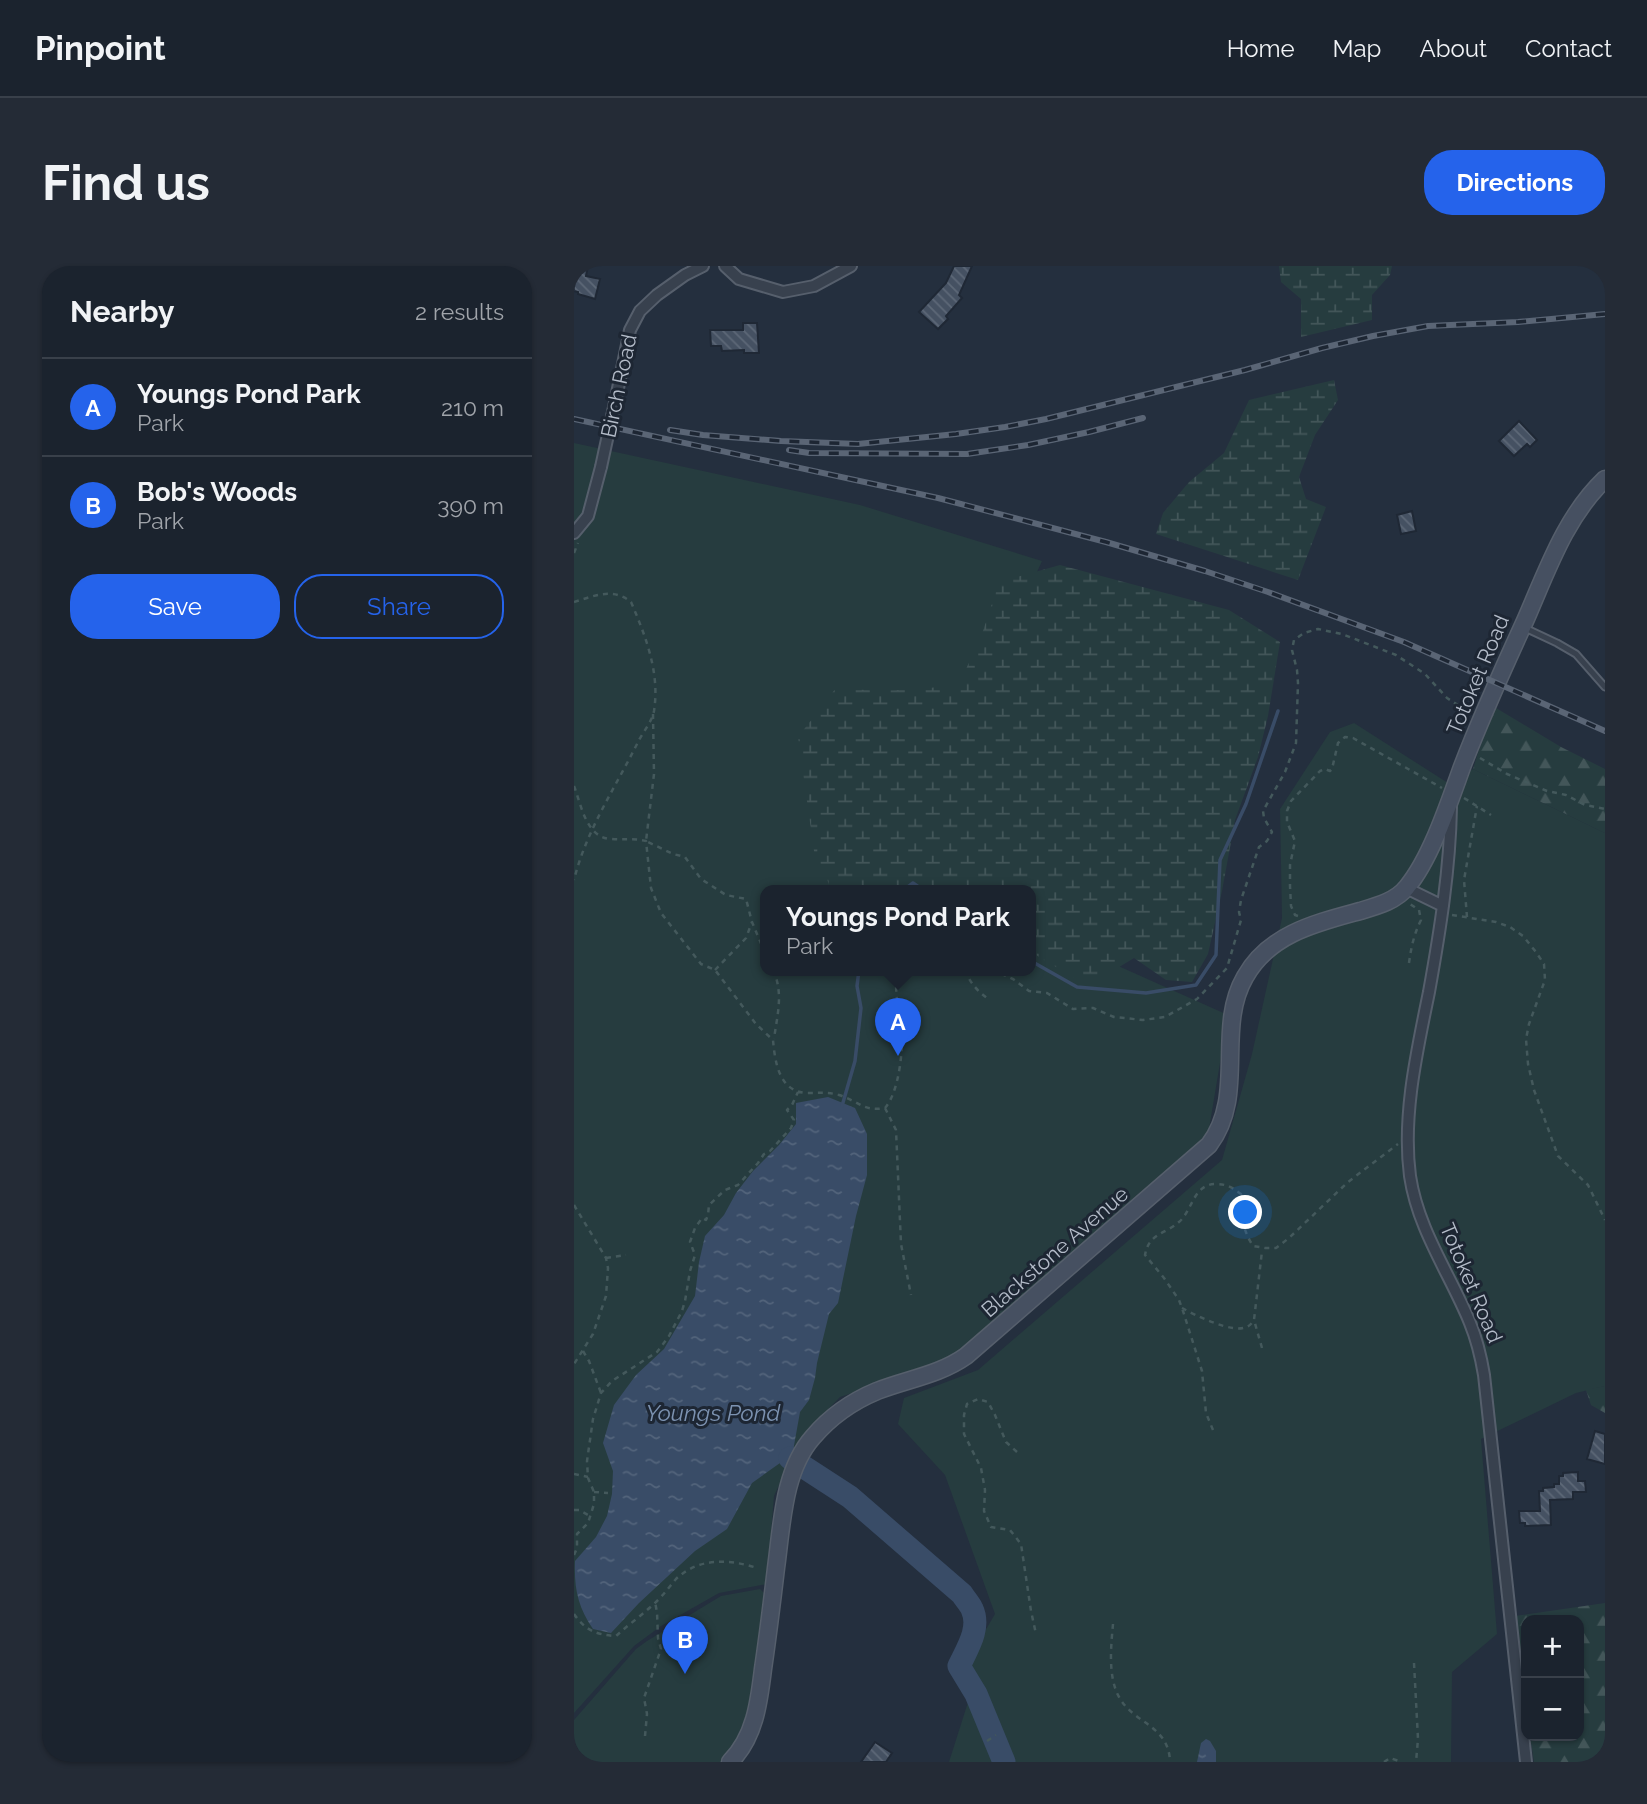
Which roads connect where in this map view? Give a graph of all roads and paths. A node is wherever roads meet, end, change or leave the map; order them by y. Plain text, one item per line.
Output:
1 (702, 266) edge
2 (725, 266) edge
3 (851, 266) edge
4 (1605, 479) edge
5 (574, 533) edge
6 (574, 602) edge
7 (1522, 626) junction
8 (1605, 687) edge
9 (653, 714) junction
10 (1480, 721) junction
11 (1468, 752) junction
12 (574, 786) edge
13 (1452, 795) junction
14 (1477, 806) junction
15 (1605, 809) edge
16 (1491, 815) dead end
17 (593, 831) junction
18 (646, 841) junction
19 (574, 880) edge
20 (1401, 892) junction
21 (1446, 911) junction
22 (1466, 917) junction
23 (1307, 918) dead end
24 (752, 922) junction
25 (760, 941) edge
26 (1409, 963) dead end
27 (715, 970) junction
28 (775, 976) edge
29 (898, 976) edge
30 (967, 976) edge
31 (1006, 976) edge
32 (990, 1000) dead end
33 (773, 1040) junction
34 (798, 1092) junction
35 (885, 1108) junction
36 (1399, 1156) dead end
37 (574, 1205) edge
38 (1605, 1220) edge
39 (1262, 1251) dead end
40 (626, 1255) dead end
41 (606, 1258) junction
42 (911, 1295) dead end
43 (1182, 1308) junction
44 (1254, 1320) junction
45 (1262, 1348) dead end
46 (583, 1351) junction
47 (574, 1364) edge
48 (600, 1393) junction
49 (1213, 1430) dead end
50 (1017, 1452) dead end
51 (574, 1474) edge
52 (588, 1478) junction
53 (594, 1492) junction
54 (608, 1493) dead end
55 (574, 1510) edge
56 (591, 1517) junction
57 (574, 1555) edge
58 (754, 1567) dead end
59 (655, 1602) junction
60 (574, 1614) edge
61 (1112, 1624) dead end
62 (1036, 1634) dead end
63 (1414, 1663) dead end
64 (996, 1735) dead end
65 (645, 1736) dead end
66 (987, 1741) dead end
67 (730, 1762) edge
68 (1170, 1762) edge
69 (1384, 1762) edge
70 (1402, 1762) edge
71 (1416, 1762) edge
72 (1526, 1762) edge

1 - 5 street, Birch Road, bridge
2 - 3 street
4 - 7 main road, Totoket Road
6 - 9 path
7 - 8 lane
7 - 10 main road, Totoket Road
9 - 17 path
9 - 18 path
10 - 11 main road, Totoket Road
10 - 31 path
11 - 13 main road, Totoket Road
11 - 15 path
12 - 17 path
13 - 14 path
13 - 20 main road
13 - 21 street, Totoket Road
13 - 23 path
14 - 16 path
14 - 22 path
17 - 18 path
17 - 19 path
18 - 24 path
18 - 27 path
20 - 21 street
20 - 26 path
20 - 67 main road, Blackstone Avenue
21 - 22 path
21 - 72 street, Totoket Road
22 - 38 path
24 - 25 path
24 - 27 path
27 - 33 path
28 - 33 path
29 - 35 path
30 - 32 path
33 - 34 path
34 - 35 path
34 - 48 path
35 - 42 path
36 - 43 path
37 - 41 path
39 - 44 path
40 - 41 path
41 - 46 path
43 - 44 path
43 - 49 path
44 - 45 path
46 - 47 path
46 - 48 path
48 - 52 path
50 - 62 path
51 - 52 path
52 - 53 path
53 - 54 path
53 - 56 path
55 - 56 path
56 - 57 path
58 - 59 path
59 - 60 path
59 - 65 path
61 - 68 path
63 - 71 path
64 - 66 path
69 - 70 path

